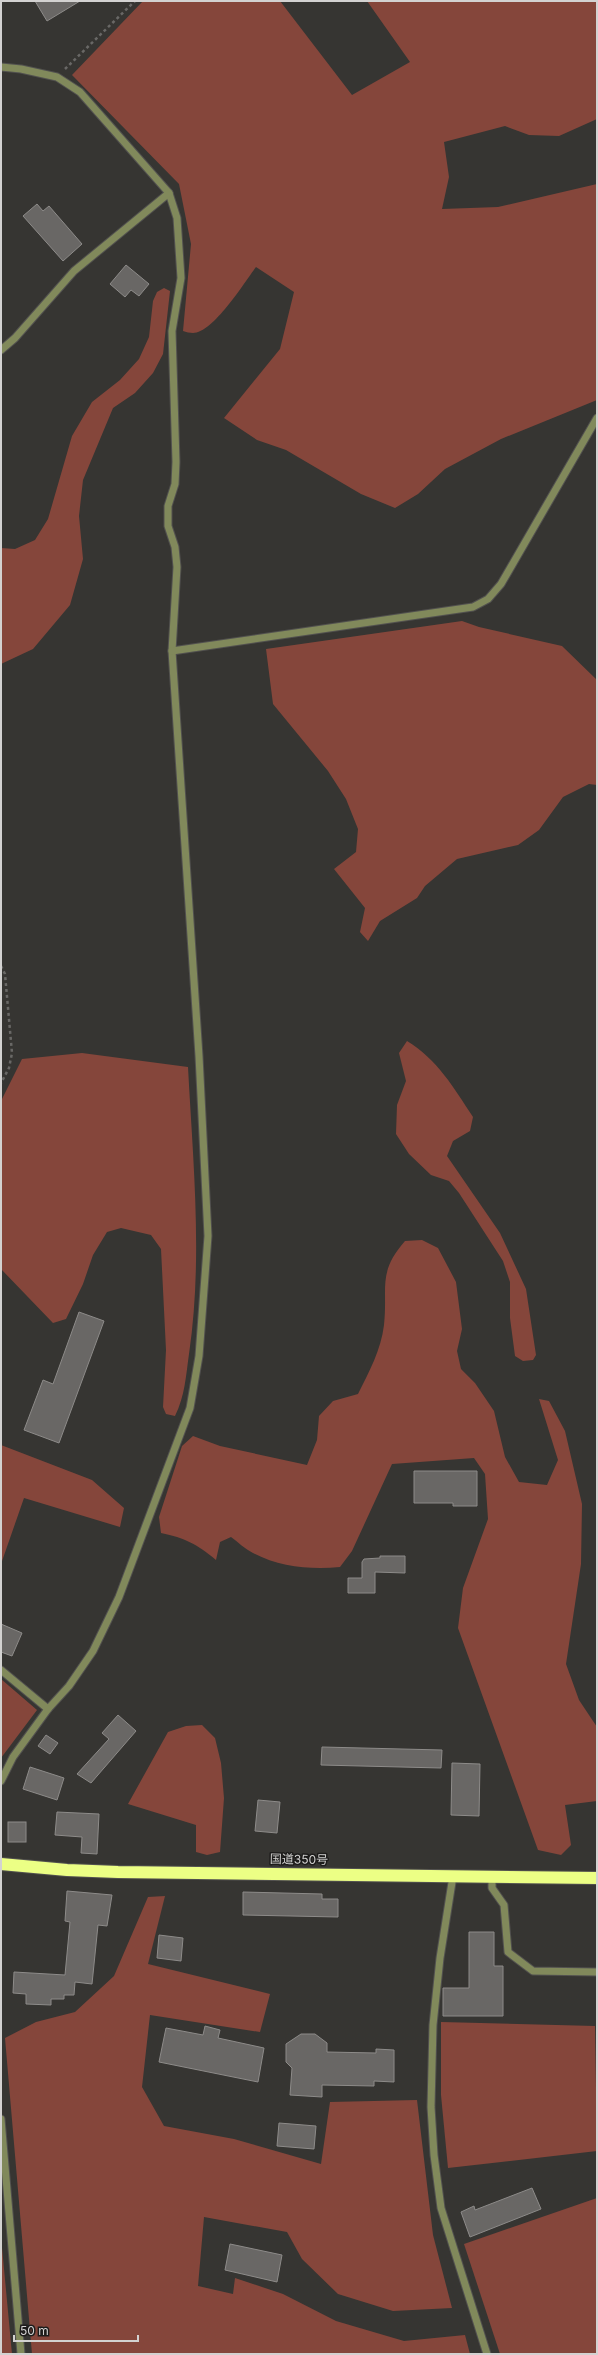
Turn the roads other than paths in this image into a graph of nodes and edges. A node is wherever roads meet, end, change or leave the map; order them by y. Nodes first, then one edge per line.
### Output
1 (1, 67) edge
2 (169, 193) junction
3 (1, 350) edge
4 (597, 418) edge
5 (172, 651) junction
6 (1, 1670) edge
7 (48, 1709) junction
8 (1, 1781) edge
9 (1, 1864) edge
10 (453, 1876) junction
11 (492, 1876) junction
12 (597, 1878) edge
13 (597, 1972) edge
14 (1, 2119) edge
15 (21, 2354) edge
16 (487, 2354) edge

1 - 2 street
2 - 3 street
2 - 5 street
4 - 5 street
5 - 7 street
6 - 7 street
7 - 8 street
9 - 10 highway, 国道350号
10 - 11 highway, 国道350号
10 - 16 street
11 - 12 highway, 国道350号
11 - 13 street
14 - 15 street

